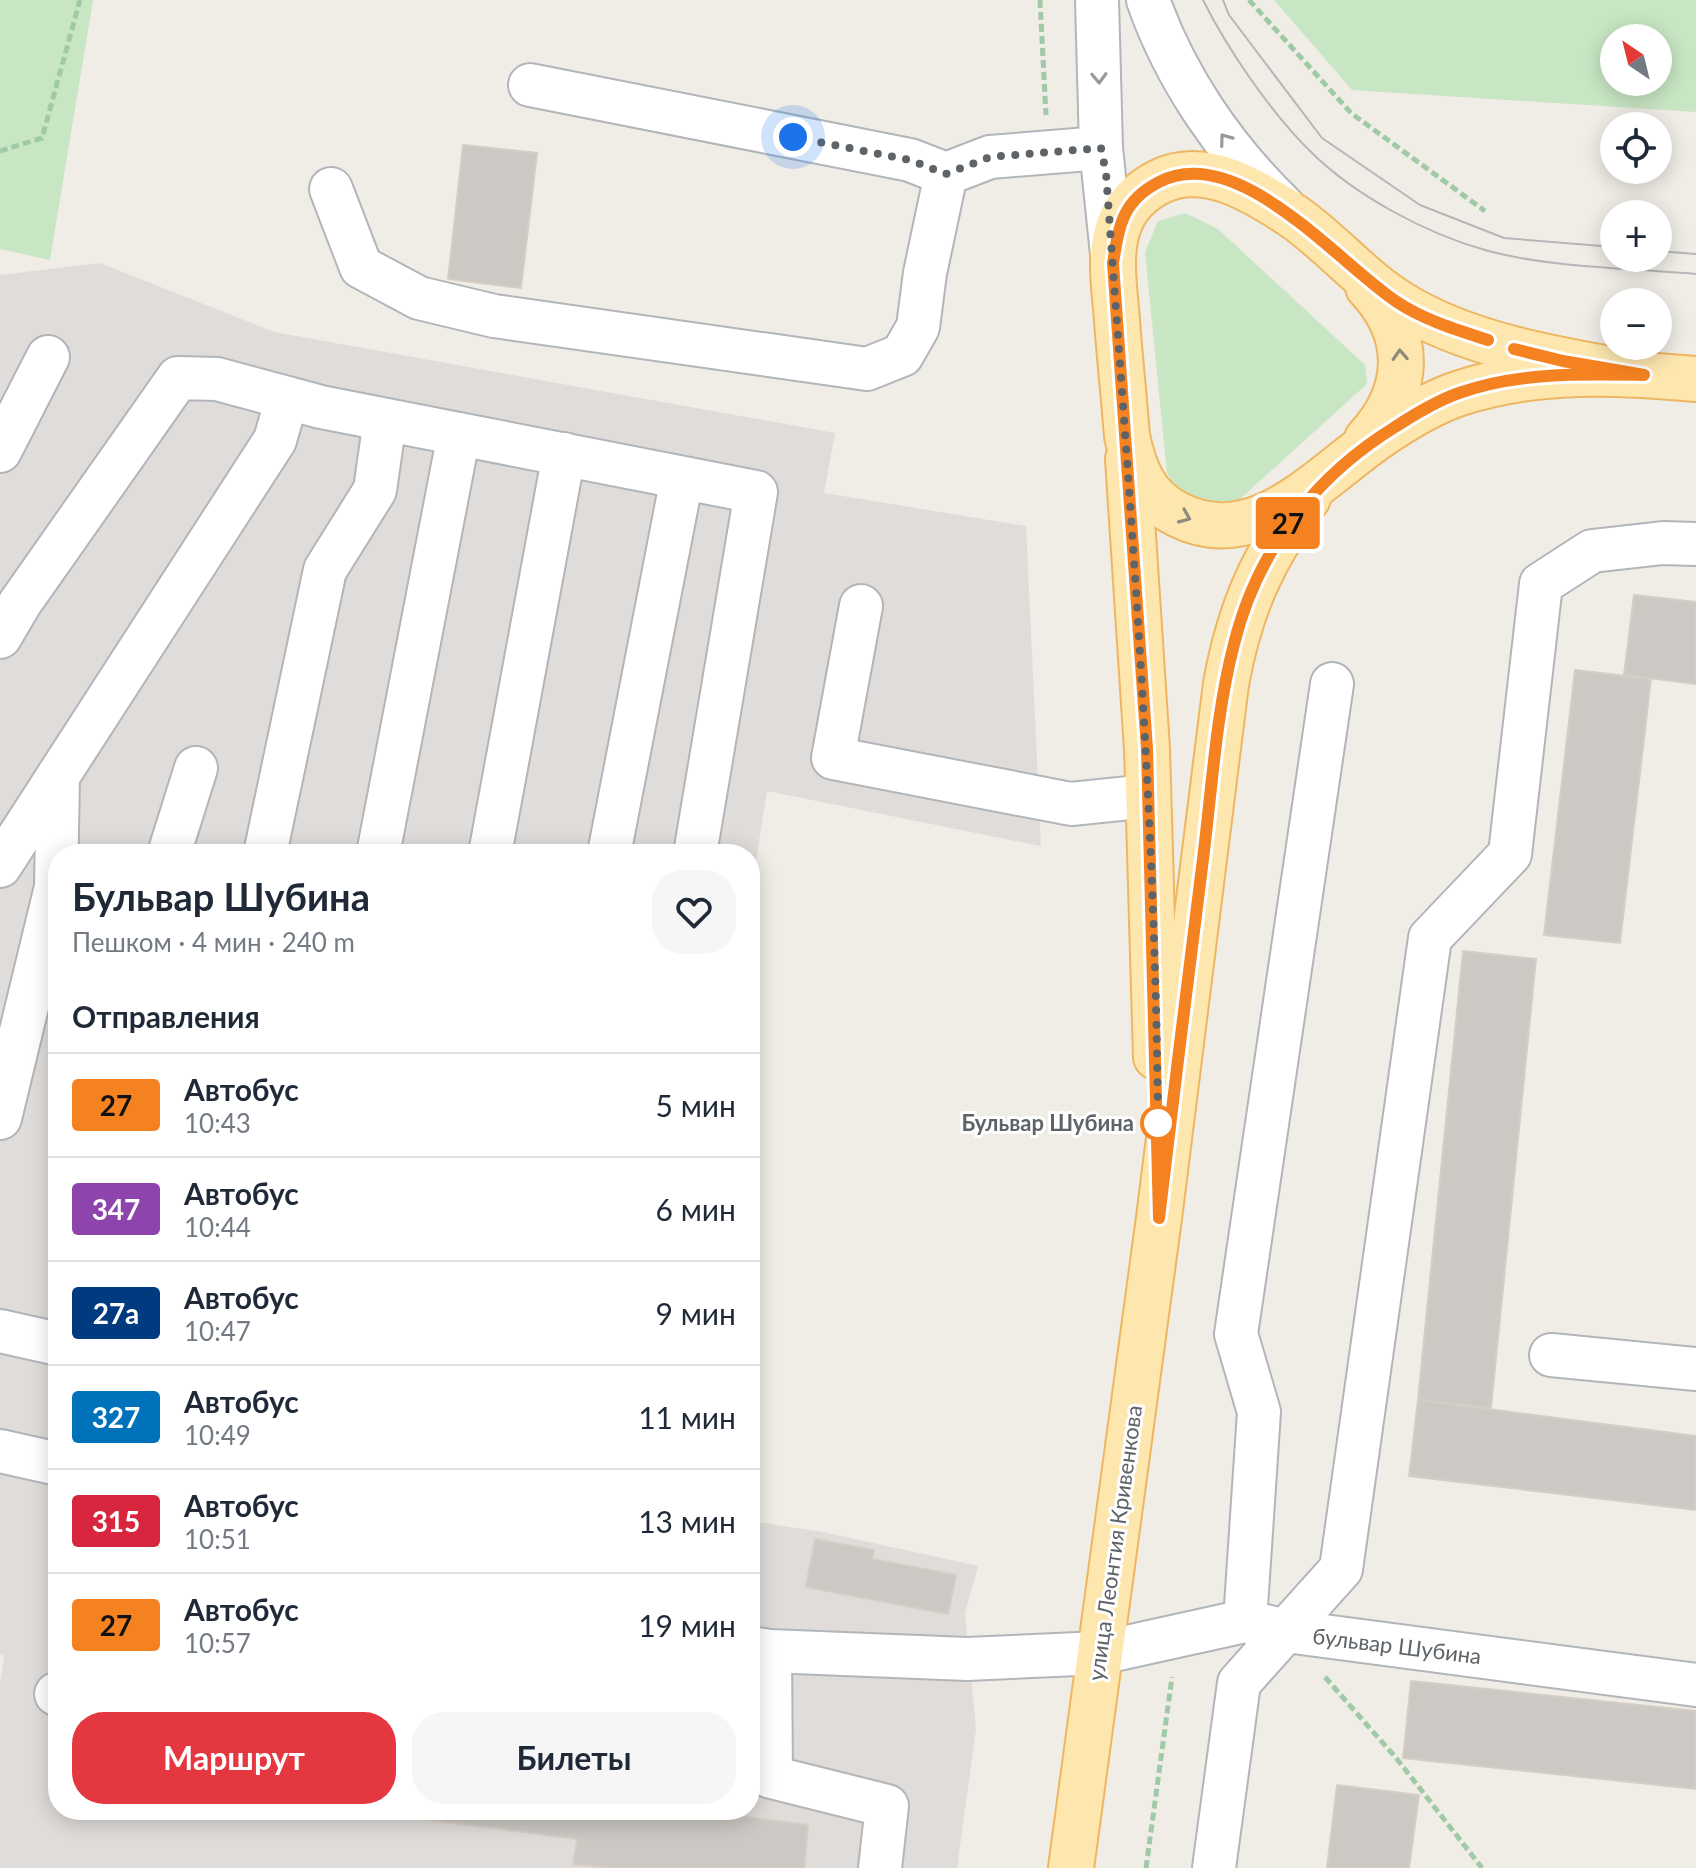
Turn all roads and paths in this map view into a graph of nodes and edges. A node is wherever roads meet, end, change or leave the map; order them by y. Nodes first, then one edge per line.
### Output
1 (80, 0) edge
2 (1040, 0) edge
3 (1097, 0) edge
4 (1148, 0) edge
5 (1249, 0) edge
6 (530, 85) dead end
7 (1101, 148) junction
8 (0, 151) edge
9 (1047, 153) junction
10 (946, 174) junction
11 (331, 189) dead end
12 (1485, 211) dead end
13 (1295, 218) junction
14 (1342, 259) junction
15 (1113, 263) junction
16 (48, 357) dead end
17 (1644, 375) junction
18 (1696, 379) edge
19 (287, 398) junction
20 (385, 420) junction
21 (459, 434) junction
22 (1127, 436) junction
23 (0, 451) edge
24 (564, 454) junction
25 (1334, 472) junction
26 (682, 478) junction
27 (1696, 544) edge
28 (861, 606) dead end
29 (0, 637) edge
30 (1332, 684) dead end
31 (196, 768) dead end
32 (58, 776) junction
33 (1149, 796) junction
34 (57, 844) edge
35 (172, 844) edge
36 (267, 844) edge
37 (380, 844) edge
38 (492, 844) edge
39 (611, 844) edge
40 (697, 844) edge
41 (0, 866) edge
42 (48, 920) edge
43 (0, 1118) edge
44 (1159, 1218) junction
45 (0, 1331) edge
46 (48, 1339) edge
47 (1551, 1355) dead end
48 (1696, 1369) edge
49 (0, 1451) edge
50 (48, 1462) edge
51 (1245, 1621) junction
52 (1286, 1631) junction
53 (1178, 1636) junction
54 (760, 1650) edge
55 (1100, 1653) junction
56 (1696, 1685) edge
57 (760, 1776) edge
58 (880, 1868) edge
59 (1071, 1868) edge
60 (1146, 1868) edge
61 (1214, 1868) edge
62 (1482, 1868) edge

1 - 8 path
2 - 9 path
3 -> 7 street
13 -> 4 street
5 - 12 path
6 - 10 street
7 - 9 street
7 - 15 street
9 - 10 street
10 - 11 street
13 - 14 main road
13 - 15 main road
14 - 17 main road
25 -> 14 main road
15 - 22 main road
16 - 23 street
17 - 18 main road
17 - 25 main road
19 - 20 street
19 - 29 street
19 - 32 street
20 - 21 street
20 - 36 street
21 - 24 street
21 - 37 street
22 -> 25 main road
22 - 33 main road, улица Леонтия Кривенкова
24 - 26 street
24 - 38 street
25 - 44 main road, улица Леонтия Кривенкова
26 - 39 street
26 - 40 street
27 - 52 street
28 - 33 street
30 - 51 street
31 - 35 street
32 - 34 street
32 - 41 street
33 - 44 main road, улица Леонтия Кривенкова
42 - 43 street
44 - 55 main road, улица Леонтия Кривенкова
45 - 46 street
47 - 48 street
49 - 50 street
51 - 52 street, бульвар Шубина
51 - 53 street, бульвар Шубина
52 - 56 street, бульвар Шубина
52 - 61 street
52 - 62 path
53 - 55 street, бульвар Шубина
53 - 60 path
54 - 55 street, бульвар Шубина
54 - 57 street
55 - 59 main road, улица Леонтия Кривенкова
57 - 58 street

